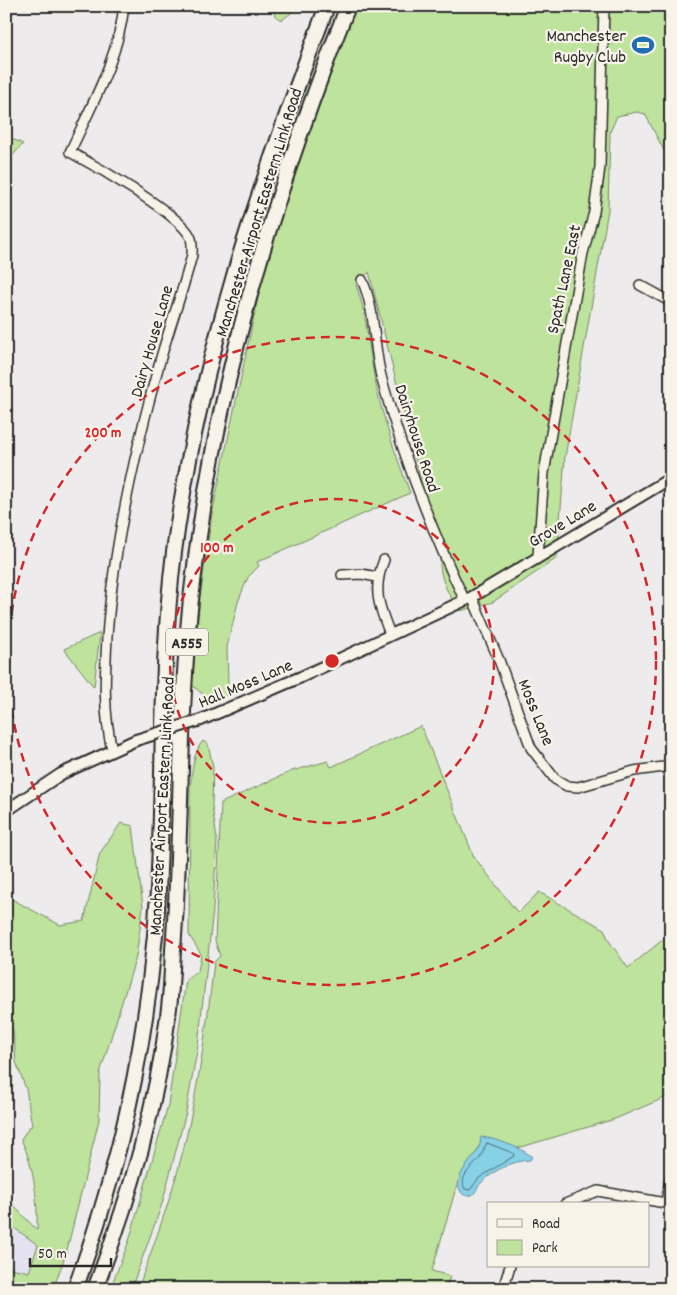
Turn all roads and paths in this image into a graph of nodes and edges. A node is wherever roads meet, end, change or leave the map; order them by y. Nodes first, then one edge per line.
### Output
1 (124, 6) edge
2 (328, 6) edge
3 (348, 6) edge
4 (604, 6) edge
5 (362, 280) dead end
6 (640, 285) dead end
7 (671, 302) edge
8 (671, 478) edge
9 (538, 556) junction
10 (384, 560) dead end
11 (342, 575) dead end
12 (377, 577) junction
13 (468, 599) junction
14 (390, 634) junction
15 (112, 750) junction
16 (671, 766) edge
17 (6, 811) edge
18 (671, 1174) edge
19 (570, 1202) edge
20 (668, 1203) edge
21 (509, 1268) edge
22 (75, 1289) edge
23 (94, 1289) edge
24 (503, 1289) edge

1 - 15 street, Dairy House Lane
2 - 22 highway, Manchester Airport Eastern Link Road / A555
3 - 23 highway, Manchester Airport Eastern Link Road / A555
4 - 9 street, Spath Lane East
5 - 13 street, Dairyhouse Road
6 - 7 street
8 - 9 street, Grove Lane
9 - 13 street, Grove Lane
10 - 12 street
11 - 12 street
12 - 14 street
13 - 14 street, Hall Moss Lane
13 - 16 street, Moss Lane
14 - 15 street, Hall Moss Lane, bridge
15 - 17 street, Hall Moss Lane
18 - 20 street
19 - 20 street
21 - 24 street

